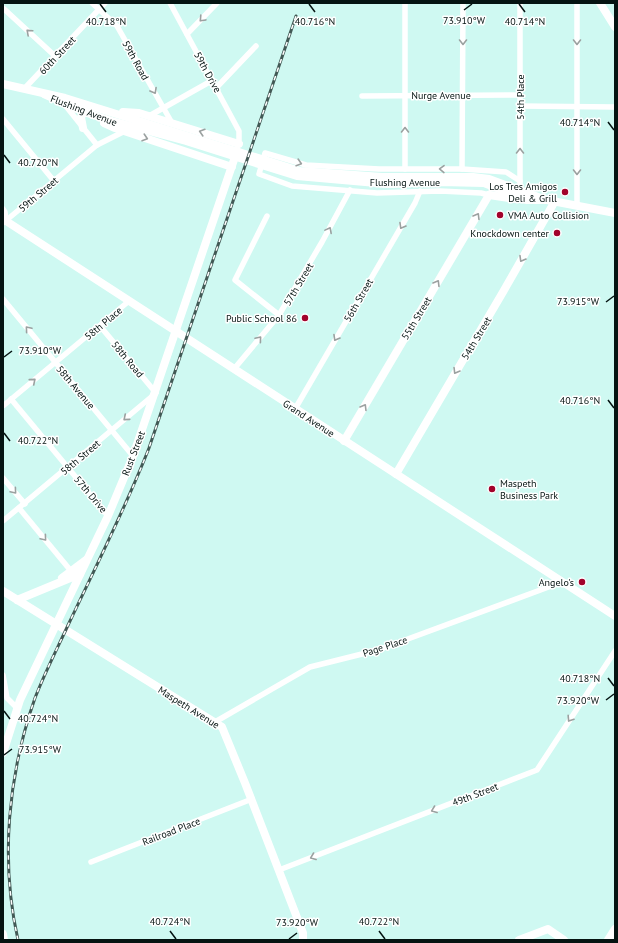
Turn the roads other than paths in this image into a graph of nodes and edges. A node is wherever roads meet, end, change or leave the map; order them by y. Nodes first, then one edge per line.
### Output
1 (92, 3) edge
2 (105, 3) edge
3 (170, 3) edge
4 (217, 3) edge
5 (405, 3) edge
6 (463, 3) edge
7 (520, 3) edge
8 (577, 3) edge
9 (600, 3) edge
10 (3, 8) edge
11 (99, 9) junction
12 (615, 27) edge
13 (187, 34) junction
14 (256, 46) dead end
15 (56, 56) junction
16 (213, 80) junction
17 (3, 84) edge
18 (217, 87) junction
19 (24, 89) junction
20 (44, 94) junction
21 (405, 95) junction
22 (463, 95) junction
23 (520, 95) junction
24 (362, 96) dead end
25 (63, 103) junction
26 (520, 106) junction
27 (578, 107) junction
28 (615, 107) edge
29 (86, 108) junction
30 (163, 108) junction
31 (108, 110) junction
32 (149, 116) junction
33 (98, 117) junction
34 (3, 119) edge
35 (172, 123) junction
36 (132, 127) junction
37 (83, 128) junction
38 (124, 131) junction
39 (97, 145) junction
40 (239, 146) junction
41 (233, 165) junction
42 (405, 169) junction
43 (462, 169) junction
44 (379, 171) junction
45 (54, 181) junction
46 (520, 181) junction
47 (350, 190) junction
48 (520, 190) junction
49 (377, 191) junction
50 (420, 191) junction
51 (489, 195) junction
52 (527, 200) junction
53 (551, 200) junction
54 (577, 205) junction
55 (3, 209) edge
56 (615, 213) edge
57 (267, 216) dead end
58 (4, 221) edge
59 (3, 299) edge
60 (129, 301) junction
61 (280, 315) junction
62 (100, 326) junction
63 (177, 332) junction
64 (56, 362) junction
65 (234, 369) junction
66 (156, 393) junction
67 (12, 399) junction
68 (3, 406) edge
69 (295, 409) junction
70 (112, 430) junction
71 (344, 441) junction
72 (133, 456) junction
73 (68, 467) junction
74 (396, 474) junction
75 (3, 478) edge
76 (25, 504) junction
77 (19, 508) junction
78 (108, 516) junction
79 (3, 521) edge
80 (87, 560) junction
81 (71, 571) junction
82 (80, 574) junction
83 (562, 582) junction
84 (53, 584) junction
85 (3, 591) edge
86 (3, 598) edge
87 (17, 600) junction
88 (615, 616) edge
89 (56, 626) junction
90 (615, 651) edge
91 (3, 675) edge
92 (17, 708) junction
93 (215, 722) junction
94 (3, 753) edge
95 (252, 799) junction
96 (91, 862) dead end
97 (279, 870) junction
98 (615, 929) edge
99 (3, 934) edge
100 (4, 940) edge
101 (303, 940) edge
102 (519, 940) edge
103 (564, 940) edge
104 (608, 940) edge

1 - 11 street, 59th Road
2 - 11 street, 60th Street
3 - 13 street, 59th Drive
4 -> 13 street
5 - 21 street
6 -> 22 street
7 - 23 street, 54th Place
8 -> 27 street
9 - 12 main road
15 -> 10 street
11 - 15 street, 60th Street
11 -> 30 street, 59th Road
13 - 16 street, 59th Drive
14 - 18 street
15 - 19 street, 60th Street
16 - 18 street, 59th Drive
16 - 30 street
17 - 19 main road, Flushing Avenue
18 - 40 street, 59th Drive
19 - 20 main road, Flushing Avenue
20 - 25 main road, Flushing Avenue
20 - 29 main road, Flushing Avenue
21 - 22 street, Nurge Avenue
21 - 24 street, Nurge Avenue
42 -> 21 street
22 - 23 street, Nurge Avenue
22 - 43 street
23 - 26 street, 54th Place
25 - 29 main road, Flushing Avenue
25 - 37 street
26 - 27 street
46 -> 26 street, 54th Place
27 - 28 street
27 -> 54 street
29 - 31 main road, Flushing Avenue
29 - 33 main road, Flushing Avenue
29 - 37 main road
30 - 32 street
30 - 35 street, 59th Road
31 - 32 main road
31 - 48 main road, Flushing Avenue
32 - 35 main road
33 - 36 main road, Flushing Avenue
33 - 38 main road
34 - 45 street
40 -> 35 main road
36 - 38 street, 59th Street
36 - 52 main road, Flushing Avenue
37 - 39 street
38 - 39 street, 59th Street
38 -> 41 main road
39 - 45 street, 59th Street
40 - 41 main road, Rust Street
41 - 63 main road, Rust Street
43 -> 42 street, Flushing Avenue
42 - 44 street, Flushing Avenue
43 - 46 street, Flushing Avenue
47 -> 44 street, Flushing Avenue
44 - 49 street
45 - 58 street, 59th Street
46 - 48 street, 54th Place
47 - 49 street, Flushing Avenue
61 -> 47 street, 57th Street
48 - 53 main road, Flushing Avenue
49 - 50 street, Flushing Avenue
50 - 51 street, Flushing Avenue
50 -> 69 street, 56th Street
51 - 52 main road
71 -> 51 main road, 55th Street
52 - 53 main road, Flushing Avenue
53 - 54 main road, Flushing Avenue
53 -> 74 main road, 54th Street
54 - 56 main road, Flushing Avenue
55 - 58 street
57 - 61 street
58 - 60 main road, Grand Avenue
64 -> 59 street, 58th Avenue
60 - 62 street, 58th Place
60 - 63 main road, Grand Avenue
65 -> 61 street, 57th Street
62 - 64 street, 58th Place
62 - 66 street, 58th Road
63 - 65 main road, Grand Avenue
63 - 66 main road, Rust Street
67 -> 64 street, 58th Place
64 - 70 street, 58th Avenue
65 - 69 main road, Grand Avenue
66 -> 70 street, 58th Street
66 - 72 main road, Rust Street
67 - 68 street, 58th Place
67 - 73 street, 57th Drive
69 - 71 main road, Grand Avenue
70 - 72 street, 58th Avenue
70 - 73 street, 58th Street
71 - 74 main road, Grand Avenue
72 - 78 main road, Rust Street
73 - 76 street, 58th Street
73 - 78 street, 57th Drive
74 - 83 main road, Grand Avenue
75 -> 76 street
76 - 77 street, 58th Street
77 - 79 street, 58th Street
77 -> 81 street
78 - 80 main road, Rust Street
80 - 81 main road
80 - 82 main road, Rust Street
81 - 84 main road
82 - 84 main road
82 - 89 main road, Rust Street
83 - 88 main road, Grand Avenue
83 - 93 street, Page Place
84 - 87 main road
85 - 87 main road, Maspeth Avenue
86 - 87 main road
87 - 89 main road, Maspeth Avenue
89 - 92 main road, Rust Street
89 - 93 main road, Maspeth Avenue
90 -> 97 street, 49th Street
91 - 92 street
92 - 94 main road, Rust Street
93 - 95 main road, Maspeth Avenue
95 - 96 street, Railroad Place
95 - 97 main road, Maspeth Avenue
97 - 101 main road, Maspeth Avenue
98 - 104 main road
99 - 100 main road
102 - 103 main road

